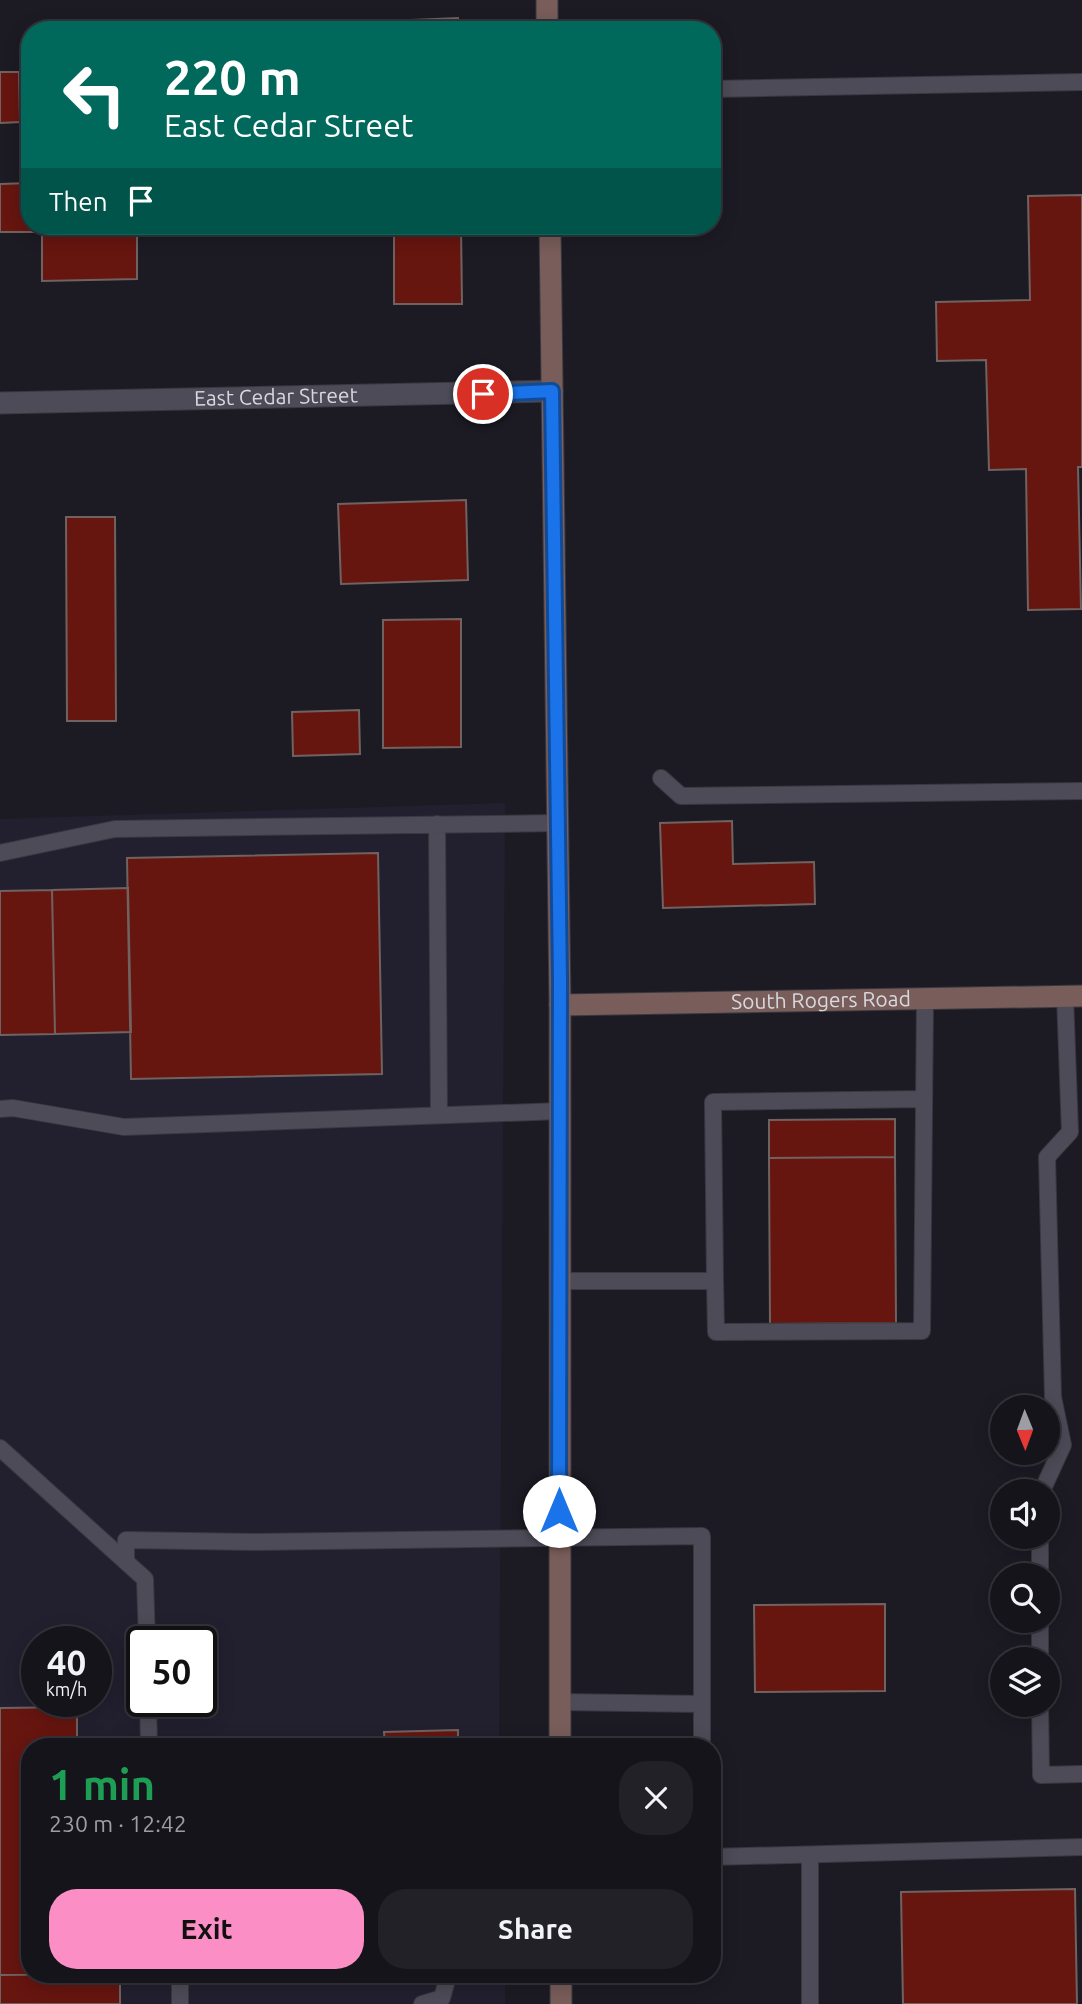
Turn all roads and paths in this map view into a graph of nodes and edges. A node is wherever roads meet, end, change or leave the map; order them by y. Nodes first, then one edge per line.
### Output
1 (547, 0) edge
2 (547, 21) edge
3 (1082, 82) edge
4 (721, 89) edge
5 (550, 235) edge
6 (552, 391) junction
7 (0, 404) edge
8 (661, 778) dead end
9 (1082, 792) edge
10 (558, 823) junction
11 (437, 824) junction
12 (0, 853) edge
13 (1074, 996) edge
14 (925, 999) junction
15 (560, 1005) junction
16 (924, 1099) junction
17 (0, 1109) edge
18 (560, 1111) junction
19 (439, 1115) junction
20 (1076, 1132) edge
21 (715, 1281) junction
22 (559, 1282) junction
23 (0, 1448) edge
24 (1048, 1479) edge
25 (559, 1537) junction
26 (126, 1562) junction
27 (146, 1626) edge
28 (560, 1702) junction
29 (702, 1704) junction
30 (148, 1717) edge
31 (1040, 1717) edge
32 (149, 1738) edge
33 (560, 1738) edge
34 (702, 1738) edge
35 (1082, 1774) edge
36 (1082, 1847) edge
37 (810, 1855) junction
38 (721, 1857) edge
39 (180, 1983) edge
40 (446, 1983) edge
41 (561, 1983) edge
42 (180, 2004) edge
43 (422, 2004) edge
44 (561, 2004) edge
45 (810, 2004) edge

1 - 2 main road
3 - 4 lane
5 - 6 main road
6 - 7 street, East Cedar Street
6 - 10 main road
8 - 9 lane
10 - 11 lane
10 - 15 main road
11 - 12 lane
11 - 19 lane
13 - 14 main road, South Rogers Road
13 - 20 lane
14 - 15 main road, South Rogers Road
14 - 16 lane
15 - 18 main road
16 - 21 lane
16 - 21 lane
17 - 19 lane
18 - 19 lane
18 - 22 main road
20 - 24 lane
21 - 22 lane
22 - 25 main road
23 - 26 lane
25 - 26 lane
25 - 28 main road
25 - 29 lane
26 - 27 lane
28 - 29 lane
28 - 33 main road
29 - 34 lane
30 - 32 lane
31 - 35 lane
36 - 37 lane
37 - 38 lane
37 - 45 lane
39 - 42 lane
40 - 43 lane
41 - 44 main road

